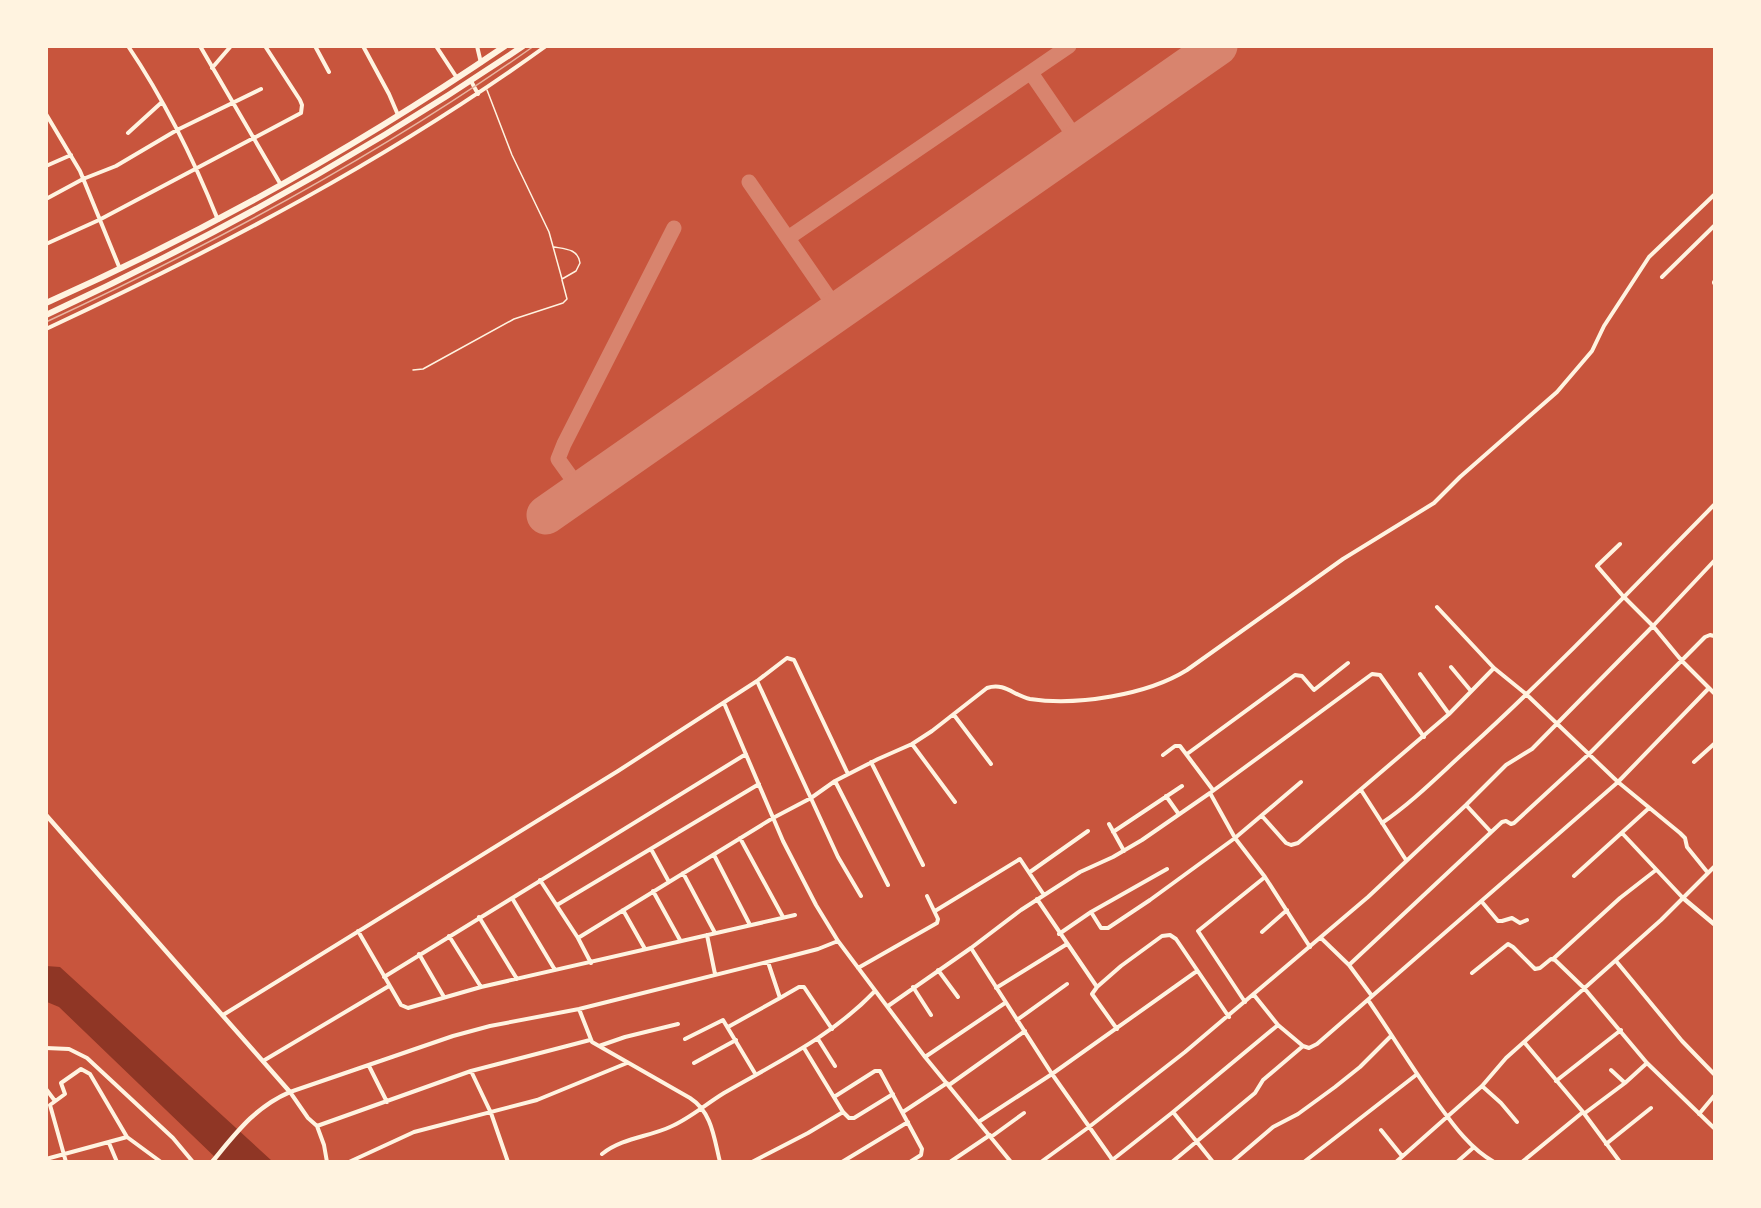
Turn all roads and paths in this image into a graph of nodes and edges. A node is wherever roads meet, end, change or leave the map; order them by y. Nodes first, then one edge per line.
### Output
1 (128, 46) edge
2 (200, 46) edge
3 (231, 46) edge
4 (265, 46) edge
5 (315, 46) edge
6 (363, 46) edge
7 (436, 46) edge
8 (477, 46) edge
9 (505, 46) edge
10 (523, 46) edge
11 (546, 46) edge
12 (481, 63) junction
13 (212, 68) junction
14 (329, 72) dead end
15 (458, 79) junction
16 (471, 81) junction
17 (486, 88) junction
18 (261, 89) dead end
19 (478, 94) junction
20 (162, 102) junction
21 (233, 102) junction
22 (46, 114) edge
23 (399, 116) junction
24 (177, 130) junction
25 (128, 134) dead end
26 (254, 137) junction
27 (71, 155) junction
28 (46, 166) edge
29 (197, 167) junction
30 (314, 167) junction
31 (318, 175) junction
32 (83, 179) junction
33 (281, 185) junction
34 (1714, 195) edge
35 (46, 199) edge
36 (99, 220) junction
37 (218, 220) junction
38 (1714, 226) edge
39 (46, 244) edge
40 (554, 246) junction
41 (120, 269) junction
42 (1662, 277) dead end
43 (562, 279) junction
44 (96, 281) junction
45 (100, 290) junction
46 (46, 303) edge
47 (46, 315) edge
48 (46, 329) edge
49 (413, 370) dead end
50 (1714, 504) edge
51 (1620, 544) dead end
52 (1714, 561) edge
53 (1623, 596) junction
54 (1437, 607) dead end
55 (1653, 626) junction
56 (1714, 636) edge
57 (1682, 661) junction
58 (1348, 663) dead end
59 (1451, 667) dead end
60 (1494, 668) junction
61 (1420, 674) dead end
62 (757, 681) junction
63 (1709, 688) junction
64 (1471, 691) junction
65 (1714, 693) edge
66 (1526, 694) junction
67 (724, 703) junction
68 (1449, 714) junction
69 (954, 715) junction
70 (1557, 724) junction
71 (1424, 737) junction
72 (912, 744) junction
73 (1714, 744) edge
74 (746, 754) junction
75 (1187, 754) junction
76 (1589, 754) junction
77 (1163, 755) dead end
78 (871, 762) junction
79 (1694, 762) dead end
80 (991, 764) dead end
81 (848, 774) junction
82 (835, 781) junction
83 (1301, 782) dead end
84 (1618, 783) junction
85 (759, 784) junction
86 (1182, 786) dead end
87 (1361, 790) junction
88 (1212, 792) junction
89 (1166, 796) junction
90 (811, 798) junction
91 (955, 802) dead end
92 (1466, 805) junction
93 (1649, 808) junction
94 (1178, 813) junction
95 (46, 815) edge
96 (1262, 816) junction
97 (773, 818) junction
98 (1382, 823) junction
99 (1109, 824) dead end
100 (1088, 831) dead end
101 (1113, 832) junction
102 (1491, 832) junction
103 (1622, 832) junction
104 (740, 838) junction
105 (1235, 838) junction
106 (651, 849) junction
107 (1124, 851) junction
108 (714, 855) junction
109 (1406, 861) junction
110 (923, 865) dead end
111 (1714, 867) edge
112 (1167, 869) dead end
113 (1656, 870) junction
114 (1030, 872) junction
115 (683, 873) junction
116 (1708, 873) junction
117 (1574, 876) dead end
118 (1265, 877) junction
119 (540, 880) junction
120 (669, 882) junction
121 (888, 885) dead end
122 (653, 891) junction
123 (1044, 895) junction
124 (861, 896) dead end
125 (927, 896) dead end
126 (512, 898) junction
127 (1683, 898) junction
128 (1037, 899) junction
129 (1482, 902) junction
130 (557, 905) junction
131 (622, 910) junction
132 (1287, 910) junction
133 (934, 911) junction
134 (1091, 912) junction
135 (795, 915) dead end
136 (479, 917) junction
137 (783, 917) junction
138 (1527, 920) dead end
139 (1714, 924) edge
140 (750, 925) junction
141 (358, 931) junction
142 (1262, 932) dead end
143 (715, 933) junction
144 (1059, 934) junction
145 (707, 935) junction
146 (449, 936) junction
147 (578, 938) junction
148 (1321, 938) junction
149 (680, 940) junction
150 (838, 941) junction
151 (1067, 944) junction
152 (1310, 947) junction
153 (971, 948) junction
154 (645, 949) junction
155 (419, 954) junction
156 (1553, 959) junction
157 (1616, 961) junction
158 (768, 962) junction
159 (591, 963) junction
160 (1349, 965) junction
161 (858, 968) junction
162 (555, 970) junction
163 (938, 970) junction
164 (1197, 971) junction
165 (1472, 973) dead end
166 (715, 974) junction
167 (384, 977) junction
168 (517, 979) junction
169 (1067, 984) dead end
170 (389, 986) junction
171 (481, 987) junction
172 (913, 987) junction
173 (1097, 987) junction
174 (996, 988) junction
175 (1584, 988) junction
176 (875, 991) junction
177 (1254, 995) junction
178 (958, 996) dead end
179 (444, 997) junction
180 (780, 998) junction
181 (1370, 998) junction
182 (1245, 1002) junction
183 (1005, 1003) junction
184 (888, 1006) junction
185 (579, 1009) junction
186 (224, 1015) junction
187 (931, 1015) dead end
188 (1229, 1017) junction
189 (1017, 1020) junction
190 (678, 1024) dead end
191 (1278, 1025) junction
192 (728, 1027) junction
193 (832, 1029) junction
194 (1117, 1029) junction
195 (1621, 1030) junction
196 (1025, 1031) junction
197 (1391, 1036) junction
198 (685, 1039) dead end
199 (818, 1039) junction
200 (590, 1040) junction
201 (736, 1040) junction
202 (1524, 1042) junction
203 (598, 1046) junction
204 (1303, 1046) junction
205 (46, 1048) edge
206 (804, 1048) junction
207 (925, 1058) junction
208 (263, 1061) junction
209 (627, 1063) junction
210 (694, 1063) dead end
211 (1647, 1063) junction
212 (369, 1066) junction
213 (835, 1066) dead end
214 (1611, 1070) dead end
215 (471, 1071) junction
216 (1052, 1074) junction
217 (1714, 1074) edge
218 (756, 1075) junction
219 (1416, 1075) junction
220 (1556, 1081) junction
221 (1624, 1083) junction
222 (948, 1084) junction
223 (1482, 1086) junction
224 (46, 1089) edge
225 (290, 1092) junction
226 (893, 1094) junction
227 (1714, 1096) edge
228 (834, 1097) junction
229 (55, 1101) junction
230 (387, 1102) junction
231 (702, 1107) junction
232 (1651, 1108) dead end
233 (843, 1112) junction
234 (903, 1112) junction
235 (1173, 1112) junction
236 (491, 1113) junction
237 (1024, 1113) dead end
238 (1584, 1113) junction
239 (1699, 1114) junction
240 (1448, 1117) junction
241 (980, 1121) junction
242 (908, 1122) junction
243 (1517, 1122) dead end
244 (317, 1126) junction
245 (1089, 1127) junction
246 (1714, 1128) edge
247 (1381, 1130) dead end
248 (1420, 1130) dead end
249 (991, 1136) junction
250 (127, 1137) junction
251 (1425, 1137) junction
252 (1197, 1141) junction
253 (109, 1143) junction
254 (1606, 1144) junction
255 (1474, 1147) junction
256 (65, 1154) junction
257 (602, 1154) dead end
258 (1402, 1156) junction
259 (46, 1159) edge
260 (66, 1161) edge
261 (117, 1161) edge
262 (161, 1161) edge
263 (193, 1161) edge
264 (212, 1161) edge
265 (327, 1161) edge
266 (349, 1161) edge
267 (508, 1161) edge
268 (720, 1161) edge
269 (752, 1161) edge
270 (842, 1161) edge
271 (910, 1161) edge
272 (950, 1161) edge
273 (1011, 1161) edge
274 (1041, 1161) edge
275 (1112, 1161) edge
276 (1172, 1161) edge
277 (1213, 1161) edge
278 (1232, 1161) edge
279 (1304, 1161) edge
280 (1396, 1161) edge
281 (1457, 1161) edge
282 (1494, 1161) edge
283 (1522, 1161) edge
284 (1620, 1161) edge

1 - 20 street
2 - 13 street
3 - 13 street
4 - 26 street
5 - 14 street
6 - 23 street
7 - 15 street
8 - 12 street
9 - 12 highway
10 - 16 highway
11 - 17 street
12 - 15 highway
13 - 21 street
15 - 23 highway
16 - 19 street
16 - 31 highway
17 - 19 street
17 - 40 lane
18 - 21 street
19 - 48 street
20 - 24 street
20 - 25 street
21 - 24 street
21 - 26 street
22 - 27 street
23 - 30 highway
24 - 29 street
24 - 32 street
26 - 29 street
26 - 33 street
27 - 28 street
27 - 32 street
29 - 36 street
29 - 37 street
30 - 31 highway
30 - 33 highway
31 - 45 highway
32 - 35 street
32 - 36 street
33 - 37 highway
34 - 69 street
36 - 39 street
36 - 41 street
37 - 41 highway
38 - 42 street
40 - 43 lane
40 - 43 lane
41 - 44 highway
43 - 49 lane
44 - 45 highway
44 - 46 highway
45 - 47 highway
50 - 53 street
51 - 53 street
52 - 55 street
53 - 55 street
53 - 66 street
54 - 60 street
55 - 57 street
55 - 70 street
56 - 57 street
57 - 63 street
57 - 76 street
58 - 75 street
59 - 64 street
60 - 64 street
60 - 66 street
61 - 68 street
62 - 67 street
62 - 81 street
62 - 90 street
63 - 65 street
63 - 84 street
64 - 68 street
66 - 70 street
66 - 98 street
67 - 74 street
67 - 141 street
68 - 71 street
69 - 72 street
69 - 80 street
70 - 76 street
70 - 92 street
71 - 87 street
71 - 88 street
72 - 78 street
72 - 91 street
73 - 79 street
74 - 85 street
74 - 119 street
75 - 77 street
75 - 88 street
76 - 84 street
76 - 102 street
78 - 81 street
78 - 110 street
81 - 82 street
82 - 90 street
82 - 121 street
83 - 96 street
84 - 93 street
84 - 129 street
85 - 97 street
85 - 106 street
86 - 89 street
87 - 96 street
87 - 98 street
88 - 94 street
88 - 105 street
89 - 94 street
89 - 101 street
90 - 97 street
90 - 124 street
92 - 102 street
92 - 109 street
93 - 103 street
93 - 116 street
94 - 107 street
95 - 186 street
96 - 105 street
97 - 104 street
97 - 150 street
98 - 109 street
99 - 101 street
100 - 114 street
101 - 107 street
102 - 160 street
103 - 113 street
103 - 117 street
104 - 108 street
104 - 137 street
105 - 118 street
105 - 134 street
106 - 120 street
106 - 130 street
107 - 123 street
108 - 115 street
108 - 140 street
109 - 148 street
111 - 116 street
112 - 134 street
113 - 127 street
113 - 156 street
114 - 123 street
114 - 133 street
115 - 120 street
115 - 143 street
116 - 127 street
118 - 132 street
118 - 182 street
119 - 126 street
119 - 130 street
120 - 122 street
122 - 131 street
122 - 149 street
123 - 128 street
125 - 133 street
126 - 136 street
126 - 162 street
127 - 139 street
127 - 157 street
128 - 144 street
128 - 153 street
129 - 138 street
129 - 181 street
130 - 147 street
131 - 147 street
131 - 154 street
132 - 142 street
132 - 152 street
133 - 161 street
134 - 144 street
135 - 137 street
136 - 146 street
136 - 168 street
137 - 140 street
140 - 143 street
141 - 167 street
141 - 186 street
143 - 145 street
144 - 151 street
145 - 149 street
145 - 166 street
146 - 155 street
146 - 171 street
147 - 159 street
148 - 152 street
148 - 160 street
149 - 154 street
150 - 158 street
150 - 161 street
151 - 173 street
151 - 174 street
152 - 177 street
153 - 163 street
153 - 174 street
154 - 159 street
155 - 167 street
155 - 179 street
156 - 165 street
156 - 175 street
157 - 175 street
157 - 217 street
158 - 166 street
158 - 180 street
159 - 162 street
160 - 181 street
161 - 176 street
162 - 168 street
163 - 172 street
163 - 178 street
164 - 173 street
164 - 188 street
164 - 194 street
166 - 185 street
167 - 170 street
168 - 171 street
169 - 189 street
170 - 179 street
170 - 208 street
171 - 179 street
172 - 184 street
172 - 187 street
173 - 194 street
174 - 183 street
175 - 195 street
175 - 202 street
176 - 184 street
176 - 193 street
177 - 182 street
177 - 191 street
180 - 192 street
180 - 193 street
181 - 197 street
181 - 204 street
182 - 188 street
183 - 189 street
183 - 207 street
184 - 207 street
185 - 200 street
185 - 212 street
186 - 208 street
188 - 245 street
189 - 196 street
190 - 203 street
191 - 204 street
191 - 235 street
192 - 198 street
192 - 201 street
193 - 199 street
194 - 216 street
195 - 211 street
195 - 220 street
196 - 216 street
196 - 222 street
197 - 219 street
197 - 278 street
199 - 206 street
199 - 213 street
200 - 203 street
200 - 215 street
201 - 210 street
201 - 218 street
202 - 220 street
202 - 223 street
203 - 209 street
204 - 252 street
205 - 263 street
206 - 218 street
206 - 228 street
207 - 222 street
208 - 225 street
209 - 231 street
209 - 236 street
211 - 221 street
211 - 239 street
212 - 225 street
212 - 230 street
214 - 221 street
215 - 230 street
215 - 236 street
216 - 241 street
216 - 245 street
218 - 231 street
219 - 240 street
219 - 279 street
220 - 238 street
221 - 238 street
222 - 234 street
222 - 241 street
223 - 240 street
223 - 243 street
224 - 229 street
225 - 244 street
225 - 264 street
226 - 228 street
226 - 233 street
226 - 234 street
227 - 239 street
228 - 233 street
229 - 250 street
229 - 256 street
230 - 244 street
231 - 257 street
231 - 268 street
232 - 254 street
233 - 269 street
234 - 242 street
235 - 252 street
235 - 275 street
236 - 266 street
236 - 267 street
237 - 249 street
238 - 254 street
238 - 283 street
239 - 246 street
240 - 251 street
240 - 255 street
241 - 249 street
242 - 270 street
242 - 271 street
244 - 265 street
245 - 274 street
245 - 275 street
247 - 258 street
248 - 251 street
249 - 272 street
249 - 273 street
250 - 253 street
250 - 262 street
251 - 258 street
252 - 276 street
252 - 277 street
253 - 256 street
253 - 261 street
254 - 284 street
255 - 281 street
255 - 282 street
256 - 259 street
256 - 260 street
258 - 280 street

